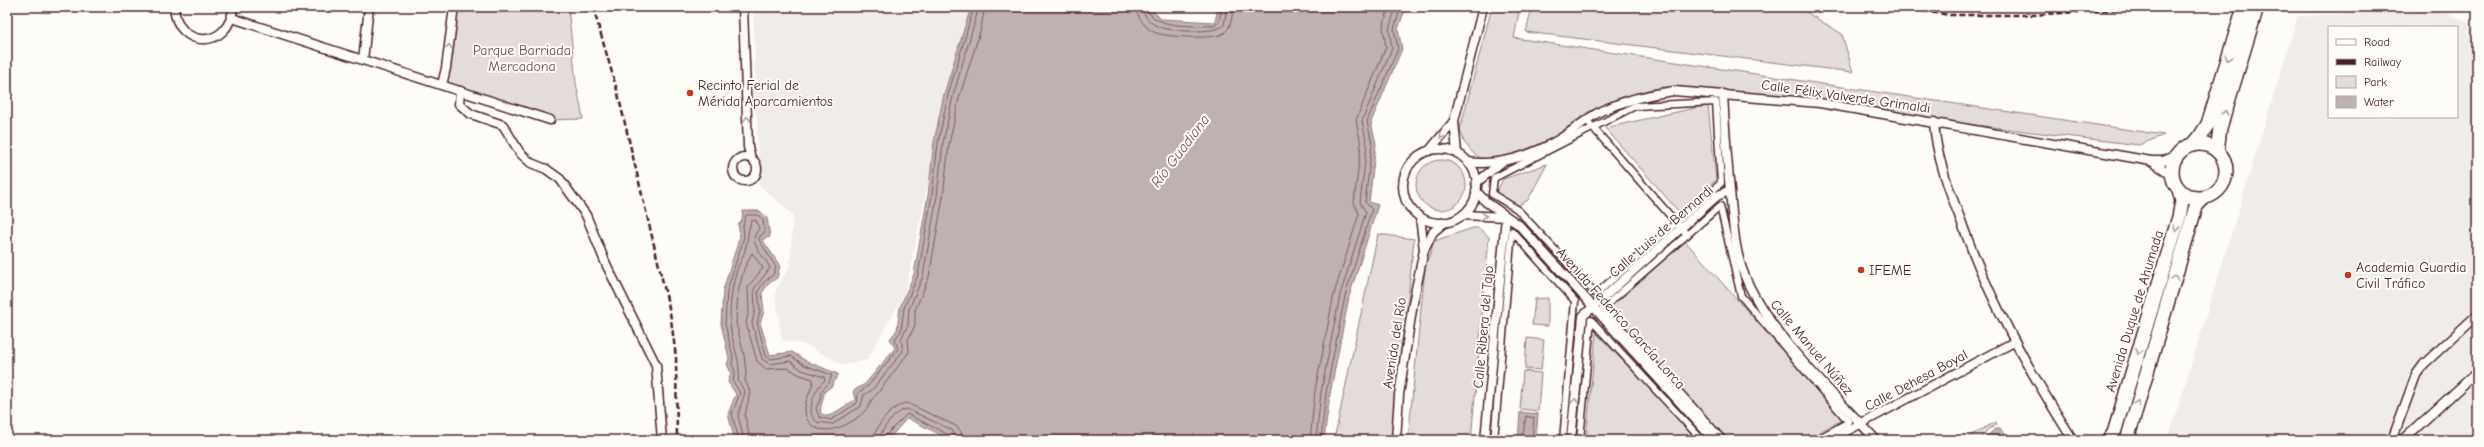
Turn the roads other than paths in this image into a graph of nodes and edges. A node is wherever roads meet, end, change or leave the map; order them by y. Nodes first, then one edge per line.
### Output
1 (174, 7) edge
2 (233, 7) edge
3 (369, 7) edge
4 (454, 7) edge
5 (743, 7) edge
6 (1483, 7) edge
7 (2244, 7) edge
8 (2257, 7) edge
9 (232, 18) junction
10 (2246, 23) junction
11 (363, 60) junction
12 (442, 85) junction
13 (460, 91) junction
14 (1723, 94) junction
15 (550, 120) dead end
16 (1586, 120) junction
17 (1454, 121) junction
18 (1934, 122) junction
19 (1593, 127) junction
20 (2193, 145) junction
21 (1429, 150) junction
22 (2217, 151) junction
23 (1457, 153) junction
24 (2178, 155) junction
25 (751, 158) dead end
26 (2150, 161) junction
27 (1468, 162) junction
28 (1503, 162) junction
29 (1508, 171) junction
30 (2172, 175) junction
31 (1476, 187) junction
32 (2180, 190) junction
33 (1728, 191) junction
34 (2204, 198) junction
35 (1463, 215) junction
36 (1420, 217) junction
37 (1506, 217) junction
38 (1445, 222) junction
39 (1679, 225) junction
40 (1687, 235) junction
41 (1424, 250) junction
42 (1594, 307) junction
43 (2477, 315) edge
44 (2014, 342) junction
45 (2477, 372) edge
46 (1861, 424) junction
47 (662, 440) edge
48 (1396, 440) edge
49 (1485, 440) edge
50 (1494, 440) edge
51 (1563, 440) edge
52 (1571, 440) edge
53 (1580, 440) edge
54 (1702, 440) edge
55 (1714, 440) edge
56 (1723, 440) edge
57 (1816, 440) edge
58 (1830, 440) edge
59 (1876, 440) edge
60 (2073, 440) edge
61 (2109, 440) edge
62 (2127, 440) edge
63 (2392, 440) edge
64 (2403, 440) edge

1 - 9 street
2 - 9 street
3 - 11 street
12 -> 4 street
25 -> 5 street
6 - 17 street
7 - 10 main road
8 - 10 main road
9 - 11 street
10 -> 20 main road
22 -> 10 main road
11 - 12 street
12 - 13 street
13 - 15 street
13 - 47 street
14 - 16 street, Calle Félix Valverde Grimaldi
14 - 18 street, Calle Félix Valverde Grimaldi
14 - 33 street, Calle Manuel Núñez
16 - 19 street
16 - 28 street, Calle Félix Valverde Grimaldi
17 -> 21 street
17 - 23 street
18 - 26 street, Calle Félix Valverde Grimaldi
18 - 44 street
19 - 29 street
19 - 39 street
19 - 39 street
20 - 22 main road
20 - 24 main road
21 - 23 street
21 - 36 street
22 - 34 main road
23 - 27 street
24 - 26 street, Calle Félix Valverde Grimaldi
24 - 30 main road
26 - 30 street, Calle Félix Valverde Grimaldi
27 - 28 street, Calle Félix Valverde Grimaldi
27 - 31 street
28 - 29 street
28 - 31 street, Calle Félix Valverde Grimaldi
29 - 39 street
30 - 32 main road
31 - 35 street
31 - 37 street, Avenida Federico García Lorca
32 - 34 main road
32 -> 61 main road, Avenida Duque de Ahumada
33 - 39 street, Calle Luis de Bernardi
33 - 46 street, Calle Manuel Núñez
62 -> 34 main road, Avenida Duque de Ahumada
35 -> 37 street
35 - 38 street
36 - 38 street
36 - 41 street, Avenida del Río
37 - 42 street, Avenida Federico García Lorca
37 - 49 street, Calle Ribera del Tajo
38 - 41 street, Avenida del Río
39 - 40 street
39 - 42 street, Calle Luis de Bernardi
40 - 56 street
40 - 57 street
41 - 48 street, Avenida del Río
52 -> 42 street, Calle Luis de Bernardi
42 - 55 street, Avenida Federico García Lorca
43 - 63 street
44 - 46 street, Calle Dehesa Boyal
44 - 60 street
45 - 64 street
46 - 58 street, Calle Dehesa Boyal
46 - 59 street, Calle Manuel Núñez
50 - 51 street
53 - 54 street

